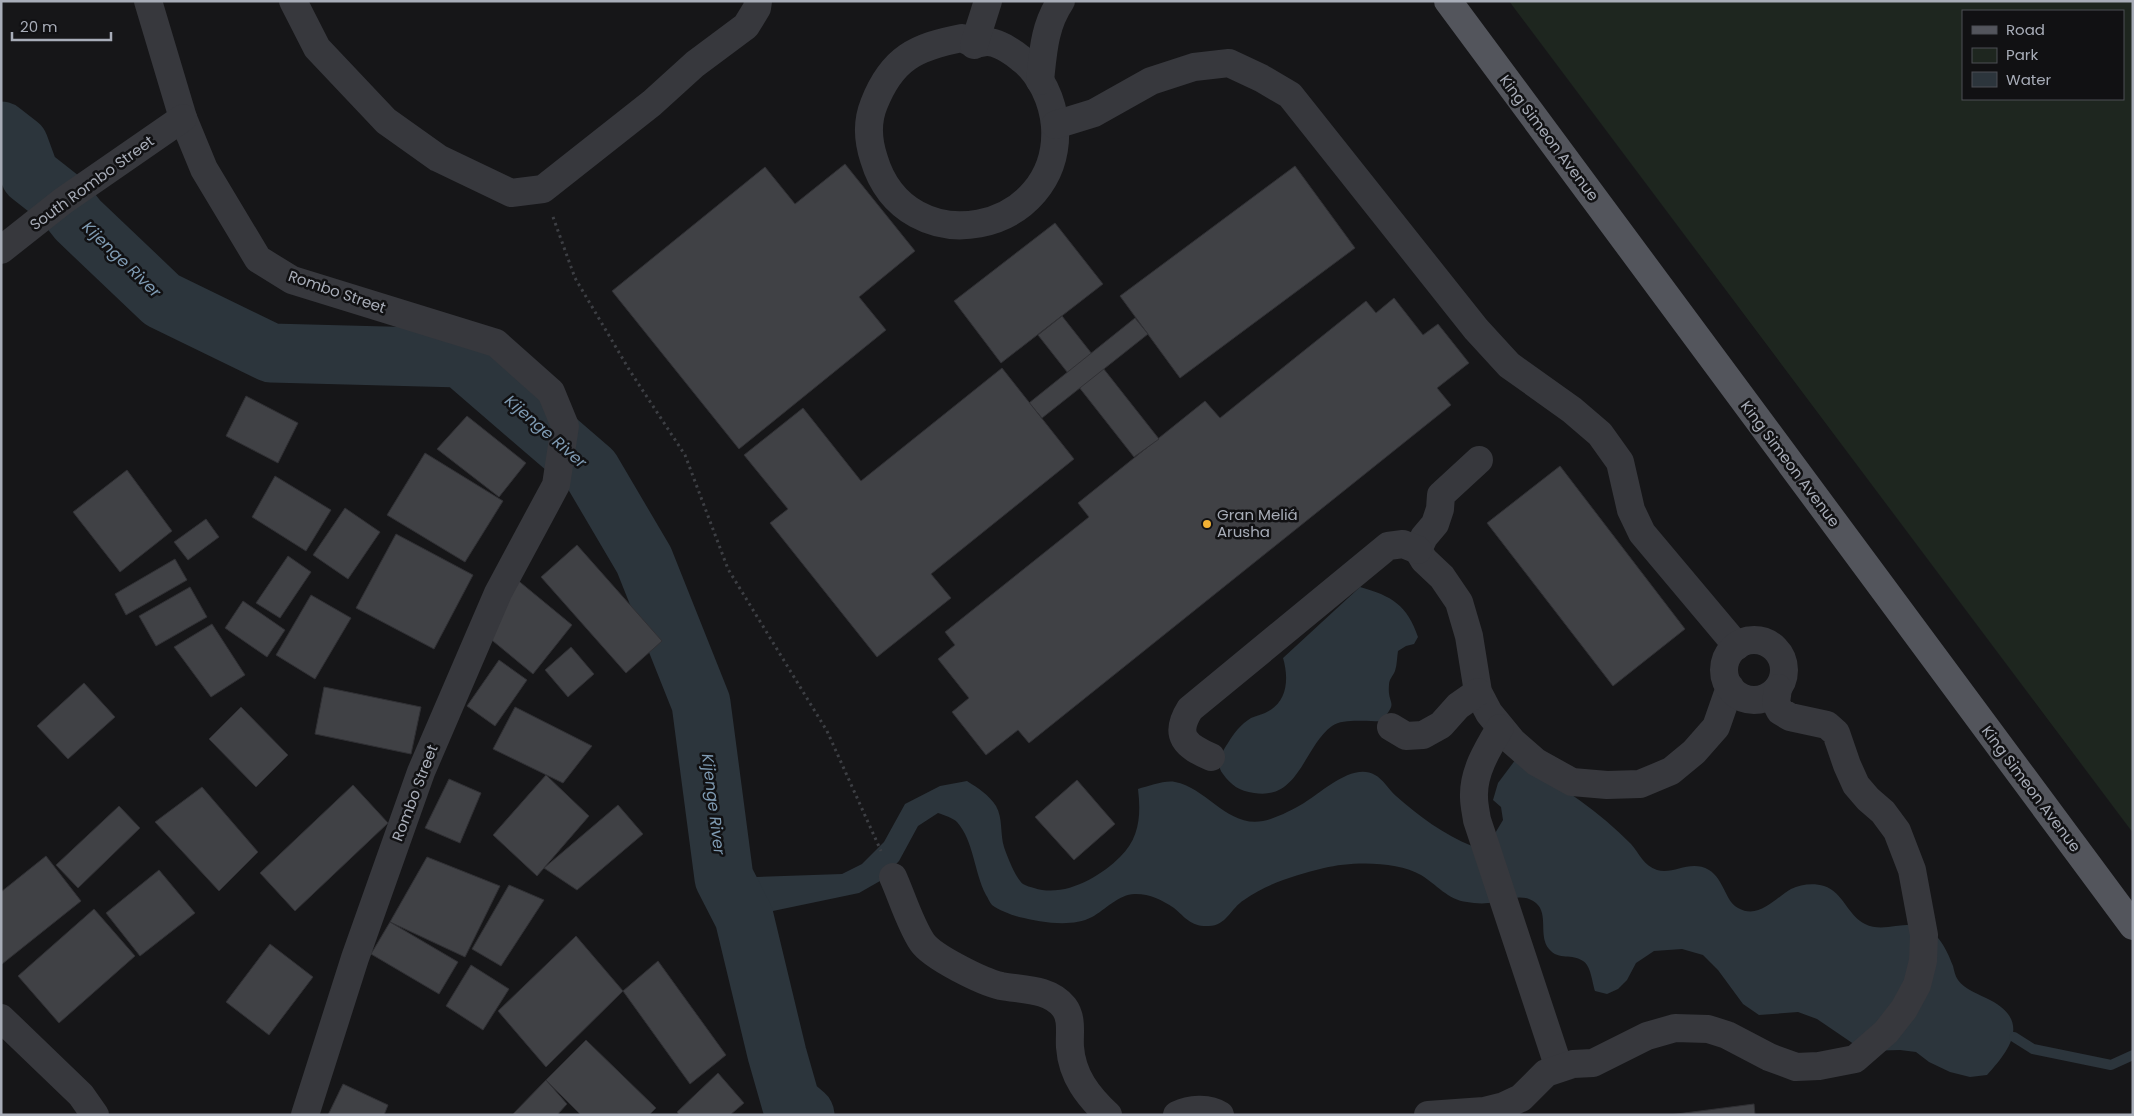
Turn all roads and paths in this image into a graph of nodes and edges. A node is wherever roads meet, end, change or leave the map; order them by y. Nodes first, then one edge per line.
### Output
1 (148, 1) edge
2 (293, 1) edge
3 (758, 1) edge
4 (988, 1) edge
5 (1061, 1) edge
6 (1448, 1) edge
7 (974, 45) junction
8 (1040, 81) junction
9 (183, 118) junction
10 (1055, 125) junction
11 (543, 189) junction
12 (1, 250) edge
13 (1479, 460) dead end
14 (1418, 550) junction
15 (1737, 646) junction
16 (1730, 687) junction
17 (1778, 688) junction
18 (1478, 692) junction
19 (1391, 727) dead end
20 (1500, 728) junction
21 (1211, 757) dead end
22 (878, 844) dead end
23 (893, 876) dead end
24 (2133, 926) edge
25 (1, 1018) edge
26 (1559, 1068) junction
27 (95, 1115) edge
28 (305, 1115) edge
29 (1108, 1115) edge
30 (1177, 1115) edge
31 (1220, 1115) edge
32 (1428, 1115) edge

1 - 9 street, Rombo Street
2 - 11 street
3 - 11 street
4 - 7 street
5 - 8 street
6 - 24 main road, King Simeon Avenue
7 - 8 street
7 - 10 street
8 - 10 street
9 - 12 street, South Rombo Street
9 - 28 street, Rombo Street
10 - 15 street
11 - 22 path
13 - 14 street
14 - 18 street
14 - 21 street
15 - 16 street
15 - 17 street
16 - 17 street
16 - 20 street
17 - 26 street
18 - 19 street
18 - 20 street
20 - 26 street
23 - 29 street
25 - 27 street
26 - 32 street
30 - 31 street

